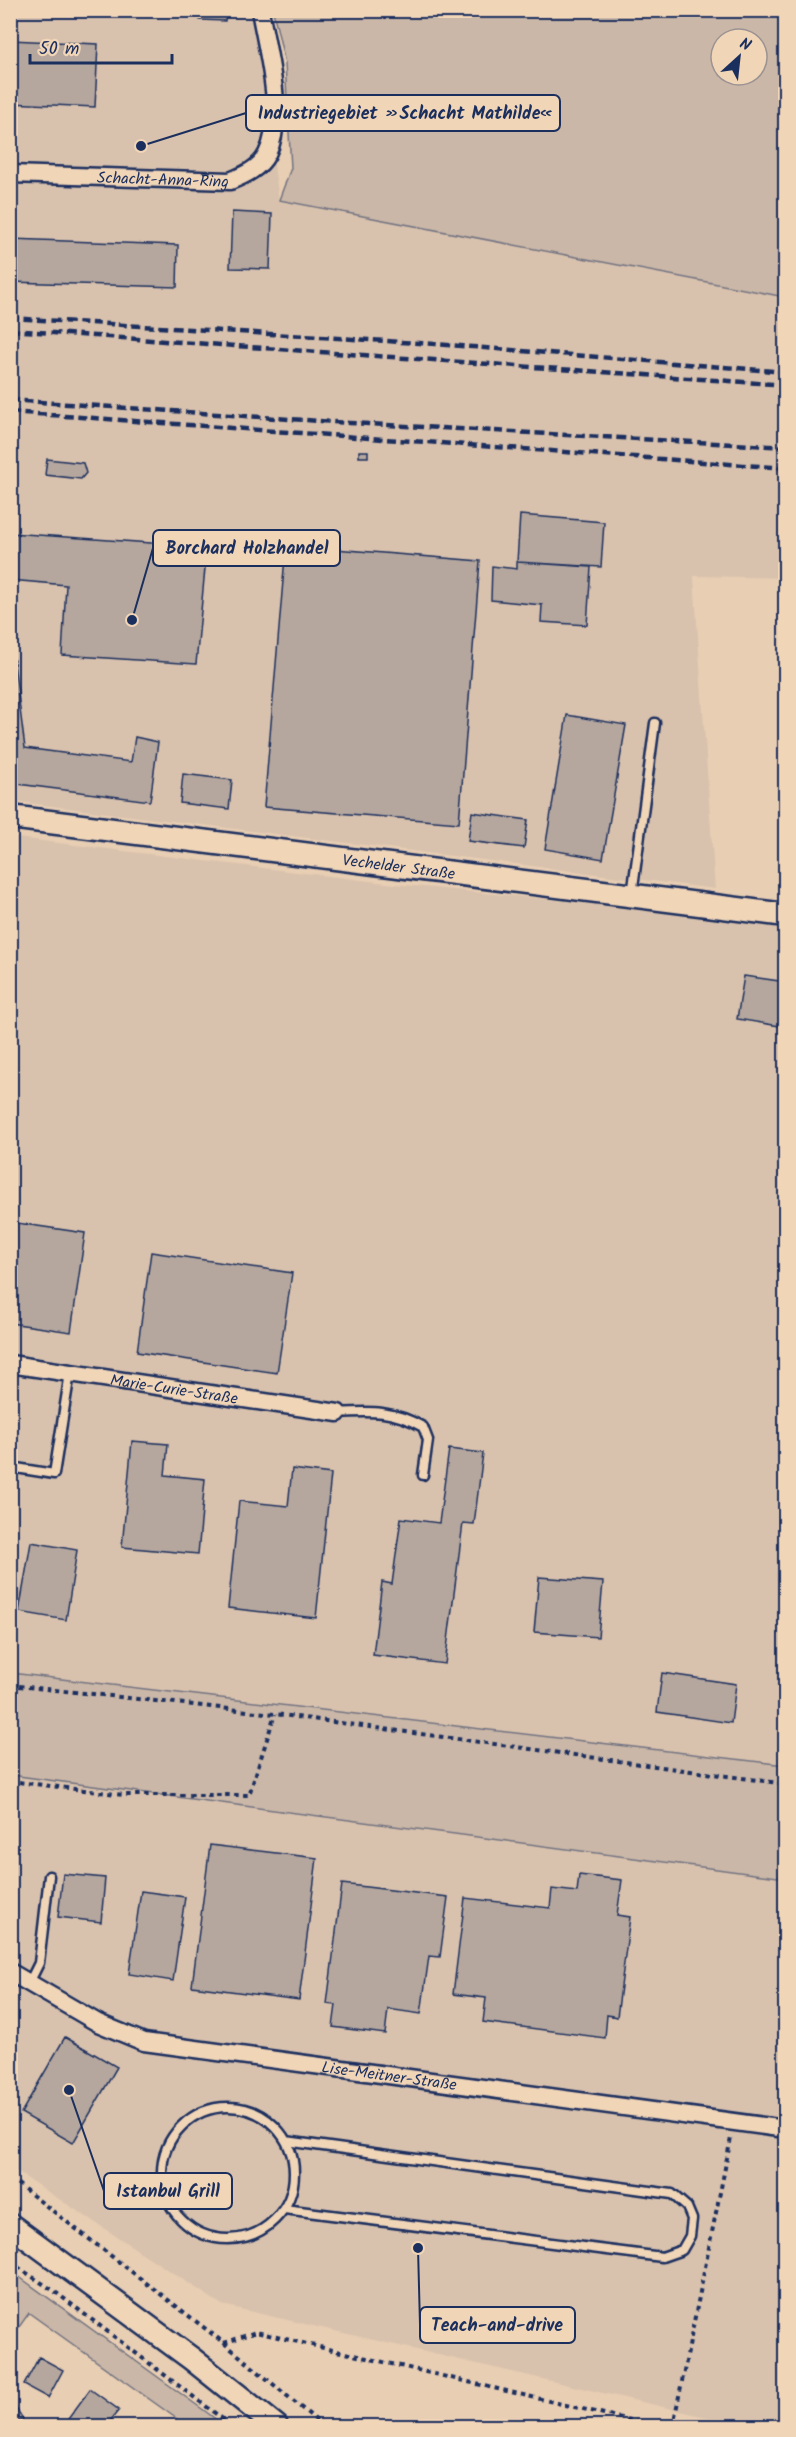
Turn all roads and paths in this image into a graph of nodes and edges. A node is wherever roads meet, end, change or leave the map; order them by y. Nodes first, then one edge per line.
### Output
1 (260, 10) edge
2 (10, 174) edge
3 (655, 723) dead end
4 (10, 817) edge
5 (632, 896) junction
6 (786, 915) edge
7 (10, 1364) edge
8 (70, 1373) junction
9 (338, 1413) joint
10 (10, 1467) edge
11 (423, 1475) dead end
12 (10, 1685) edge
13 (275, 1714) junction
14 (10, 1781) edge
15 (786, 1784) edge
16 (49, 1876) dead end
17 (10, 1972) edge
18 (29, 1983) junction
19 (735, 2123) junction
20 (786, 2129) edge
21 (286, 2141) junction
22 (10, 2178) edge
23 (284, 2209) junction
24 (10, 2225) edge
25 (10, 2262) edge
26 (224, 2343) junction
27 (232, 2427) edge
28 (276, 2427) edge
29 (323, 2427) edge
30 (655, 2427) edge
31 (673, 2427) edge

1 - 2 street, Schacht-Anna-Ring
3 - 5 lane
4 - 5 main road, Vechelder Straße
5 - 6 main road, Vechelder Straße
7 - 8 street, Marie-Curie-Straße
8 - 9 street, Marie-Curie-Straße
8 - 10 lane
9 - 11 lane
12 - 13 path
13 - 14 path
13 - 15 path
16 - 18 lane
17 - 18 street, Lise-Meitner-Straße
18 - 19 street, Lise-Meitner-Straße
19 - 20 street, Lise-Meitner-Straße
19 - 31 path
21 - 23 lane
21 - 23 lane
21 - 23 lane
22 - 26 path
24 - 28 main road
25 - 27 path
26 - 29 path
26 - 30 path

